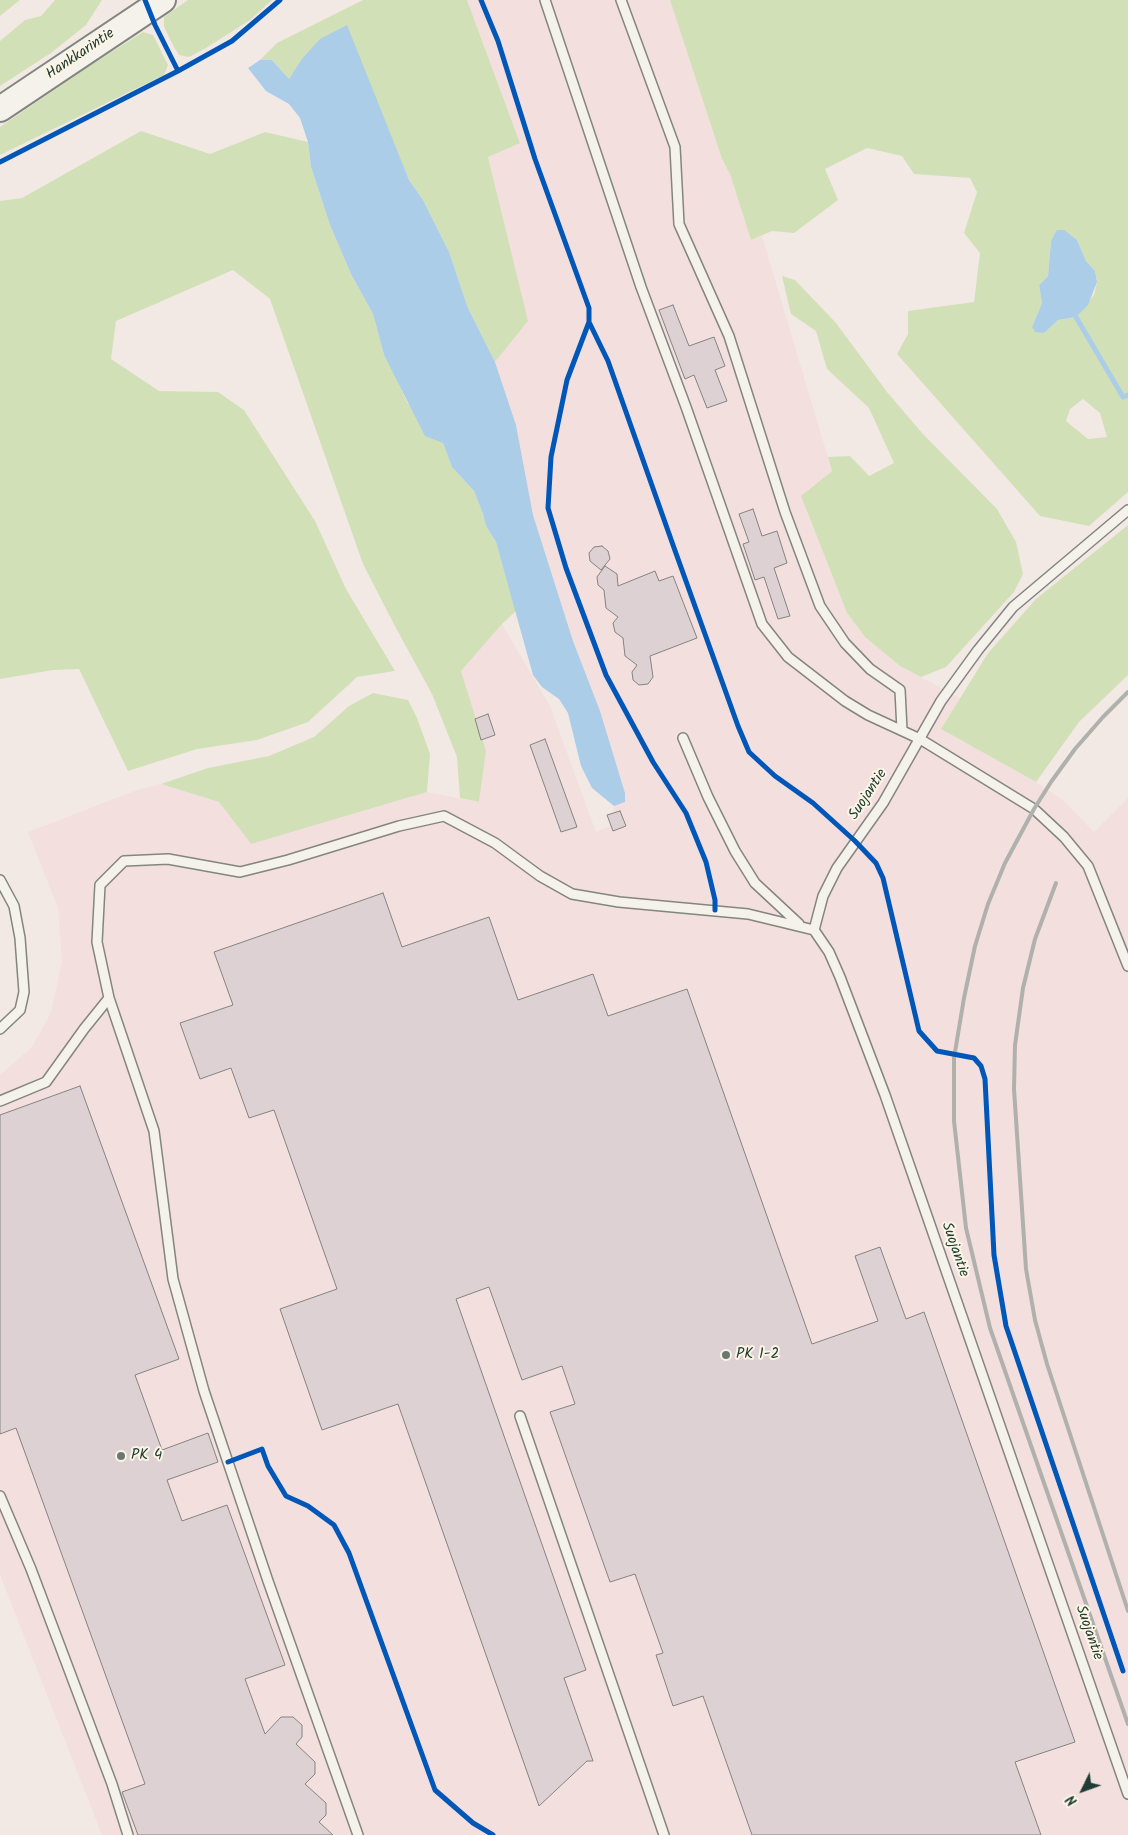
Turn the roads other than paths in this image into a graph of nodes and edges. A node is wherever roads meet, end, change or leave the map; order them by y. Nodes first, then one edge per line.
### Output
1 (163, 0) edge
2 (544, 0) edge
3 (621, 0) edge
4 (0, 109) edge
5 (1128, 510) edge
6 (902, 730) junction
7 (683, 738) dead end
8 (920, 738) junction
9 (0, 880) edge
10 (803, 927) junction
11 (814, 930) junction
12 (1128, 966) edge
13 (109, 998) junction
14 (0, 1029) edge
15 (0, 1101) edge
16 (520, 1416) dead end
17 (0, 1496) edge
18 (1128, 1794) edge
19 (128, 1835) edge
20 (358, 1835) edge
21 (664, 1835) edge

1 - 4 main road, Hankkarintie
2 - 6 lane
3 - 6 lane
5 - 8 lane, Suojantie
6 - 8 lane
7 - 10 lane
8 - 11 lane, Suojantie
8 - 12 lane
9 - 14 lane
10 - 11 lane
10 - 13 lane
11 - 18 lane, Suojantie
13 - 15 lane
13 - 20 lane
16 - 21 lane
17 - 19 lane

